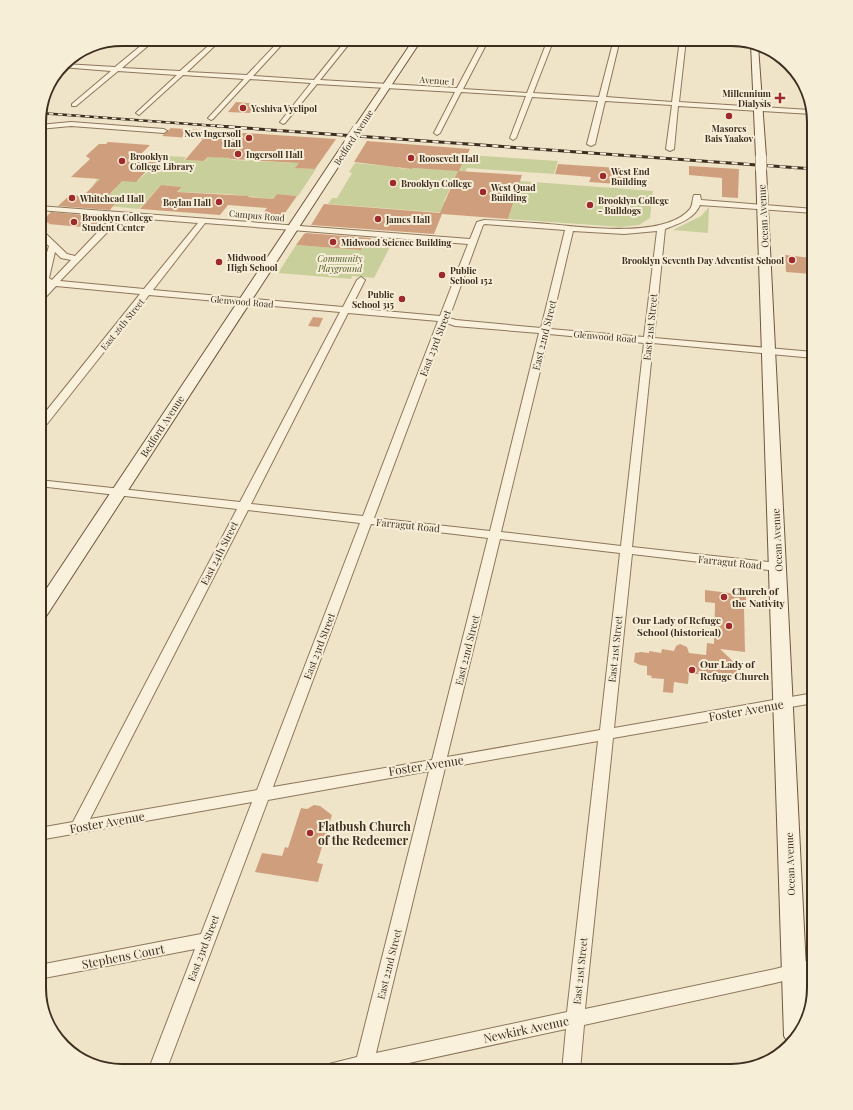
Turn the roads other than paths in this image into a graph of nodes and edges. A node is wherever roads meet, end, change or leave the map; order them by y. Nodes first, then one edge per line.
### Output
1 (145, 46) edge
2 (211, 46) edge
3 (277, 46) edge
4 (344, 46) edge
5 (413, 46) edge
6 (482, 46) edge
7 (548, 46) edge
8 (615, 46) edge
9 (682, 46) edge
10 (754, 50) edge
11 (70, 66) edge
12 (117, 69) junction
13 (182, 73) junction
14 (248, 77) junction
15 (316, 81) junction
16 (387, 86) junction
17 (459, 90) junction
18 (530, 95) junction
19 (602, 99) junction
20 (675, 104) junction
21 (74, 105) dead end
22 (758, 109) junction
23 (806, 112) edge
24 (140, 113) dead end
25 (211, 118) dead end
26 (283, 122) dead end
27 (46, 126) edge
28 (164, 131) dead end
29 (437, 133) dead end
30 (513, 138) dead end
31 (591, 144) dead end
32 (670, 149) dead end
33 (763, 207) junction
34 (46, 209) edge
35 (807, 210) edge
36 (120, 214) junction
37 (204, 220) junction
38 (661, 227) junction
39 (570, 228) junction
40 (289, 234) junction
41 (46, 239) edge
42 (473, 242) junction
43 (53, 246) junction
44 (78, 259) junction
45 (46, 272) edge
46 (46, 280) edge
47 (361, 280) dead end
48 (46, 283) edge
49 (53, 284) junction
50 (46, 292) edge
51 (147, 292) junction
52 (245, 301) junction
53 (345, 310) junction
54 (444, 319) junction
55 (546, 328) junction
56 (649, 337) junction
57 (770, 348) junction
58 (807, 348) edge
59 (807, 354) edge
60 (46, 418) edge
61 (46, 484) edge
62 (119, 492) junction
63 (244, 506) junction
64 (367, 520) junction
65 (494, 535) junction
66 (626, 550) junction
67 (778, 567) junction
68 (46, 603) edge
69 (807, 699) edge
70 (783, 703) junction
71 (606, 734) junction
72 (439, 763) junction
73 (263, 794) junction
74 (78, 827) junction
75 (46, 833) edge
76 (206, 940) junction
77 (804, 969) edge
78 (46, 971) edge
79 (576, 1018) junction
80 (798, 1023) edge
81 (160, 1064) edge
82 (365, 1064) edge
83 (377, 1064) edge
84 (572, 1064) edge

1 - 12 street
2 - 13 street
3 - 14 street
4 - 15 street
5 - 16 main road, Bedford Avenue
6 - 17 street
7 - 18 street
8 - 19 street
9 - 20 street
10 - 22 main road, Ocean Avenue
11 - 12 street, Avenue I
12 - 13 street, Avenue I
12 - 21 street
13 - 14 street, Avenue I
13 - 24 street
14 - 15 street, Avenue I
14 - 25 street
15 - 16 street, Avenue I
15 - 26 street
16 - 17 street, Avenue I
16 - 40 main road, Bedford Avenue, bridge
17 - 18 street, Avenue I
17 - 29 street
18 - 19 street, Avenue I
18 - 30 street
19 - 20 street, Avenue I
19 - 31 street
20 - 22 street, Avenue I
20 - 32 street
22 - 23 street, Avenue I
22 - 33 main road, Ocean Avenue, bridge
27 - 28 street
33 - 35 street
33 - 38 street
33 - 57 main road, Ocean Avenue
34 - 36 street, Campus Road
36 - 37 street, Campus Road
36 - 44 street
37 - 40 street, Campus Road
37 - 51 street, East 26th Street
38 - 39 street
38 - 56 street, East 21st Street
39 - 42 street, East 23rd Street
39 - 55 street, East 22nd Street
40 - 42 street, Campus Road
40 - 52 main road, Bedford Avenue
41 - 43 street
42 - 54 street, East 23rd Street
43 - 44 street
43 - 45 street
44 - 49 street
46 - 49 street
47 - 53 street, East 24th Street
48 - 49 street, Glenwood Road
49 - 50 street
49 - 51 street, Glenwood Road
51 - 52 street, Glenwood Road
51 - 60 street, East 26th Street
52 - 53 street, Glenwood Road
52 - 62 main road, Bedford Avenue
53 - 54 street, Glenwood Road
53 - 63 street, East 24th Street
54 - 55 street, Glenwood Road
54 - 64 street, East 23rd Street
55 - 56 street, Glenwood Road
55 - 65 street, East 22nd Street
56 - 57 street, Glenwood Road
56 - 66 street, East 21st Street
57 - 58 street, Glenwood Road
57 - 59 street, Glenwood Road
57 - 67 main road, Ocean Avenue
61 - 62 street, Farragut Road
62 - 63 street, Farragut Road
62 - 68 main road, Bedford Avenue
63 - 64 street, Farragut Road
63 - 74 street, East 24th Street
64 - 65 street, Farragut Road
64 - 73 street, East 23rd Street
65 - 66 street, Farragut Road
65 - 72 street, East 22nd Street
66 - 67 street, Farragut Road
66 - 71 street, East 21st Street
67 - 70 main road, Ocean Avenue
69 - 70 street, Foster Avenue
70 - 71 street, Foster Avenue
70 - 77 main road, Ocean Avenue
71 - 72 street, Foster Avenue
71 - 79 street, East 21st Street
72 - 73 street, Foster Avenue
72 - 82 street, East 22nd Street
73 - 74 street, Foster Avenue
73 - 76 street, East 23rd Street
74 - 75 street, Foster Avenue
76 - 78 street, Stephens Court
76 - 81 street, East 23rd Street
77 - 79 street, Newkirk Avenue
77 - 80 main road, Ocean Avenue
79 - 83 street, Newkirk Avenue
79 - 84 street, East 21st Street

